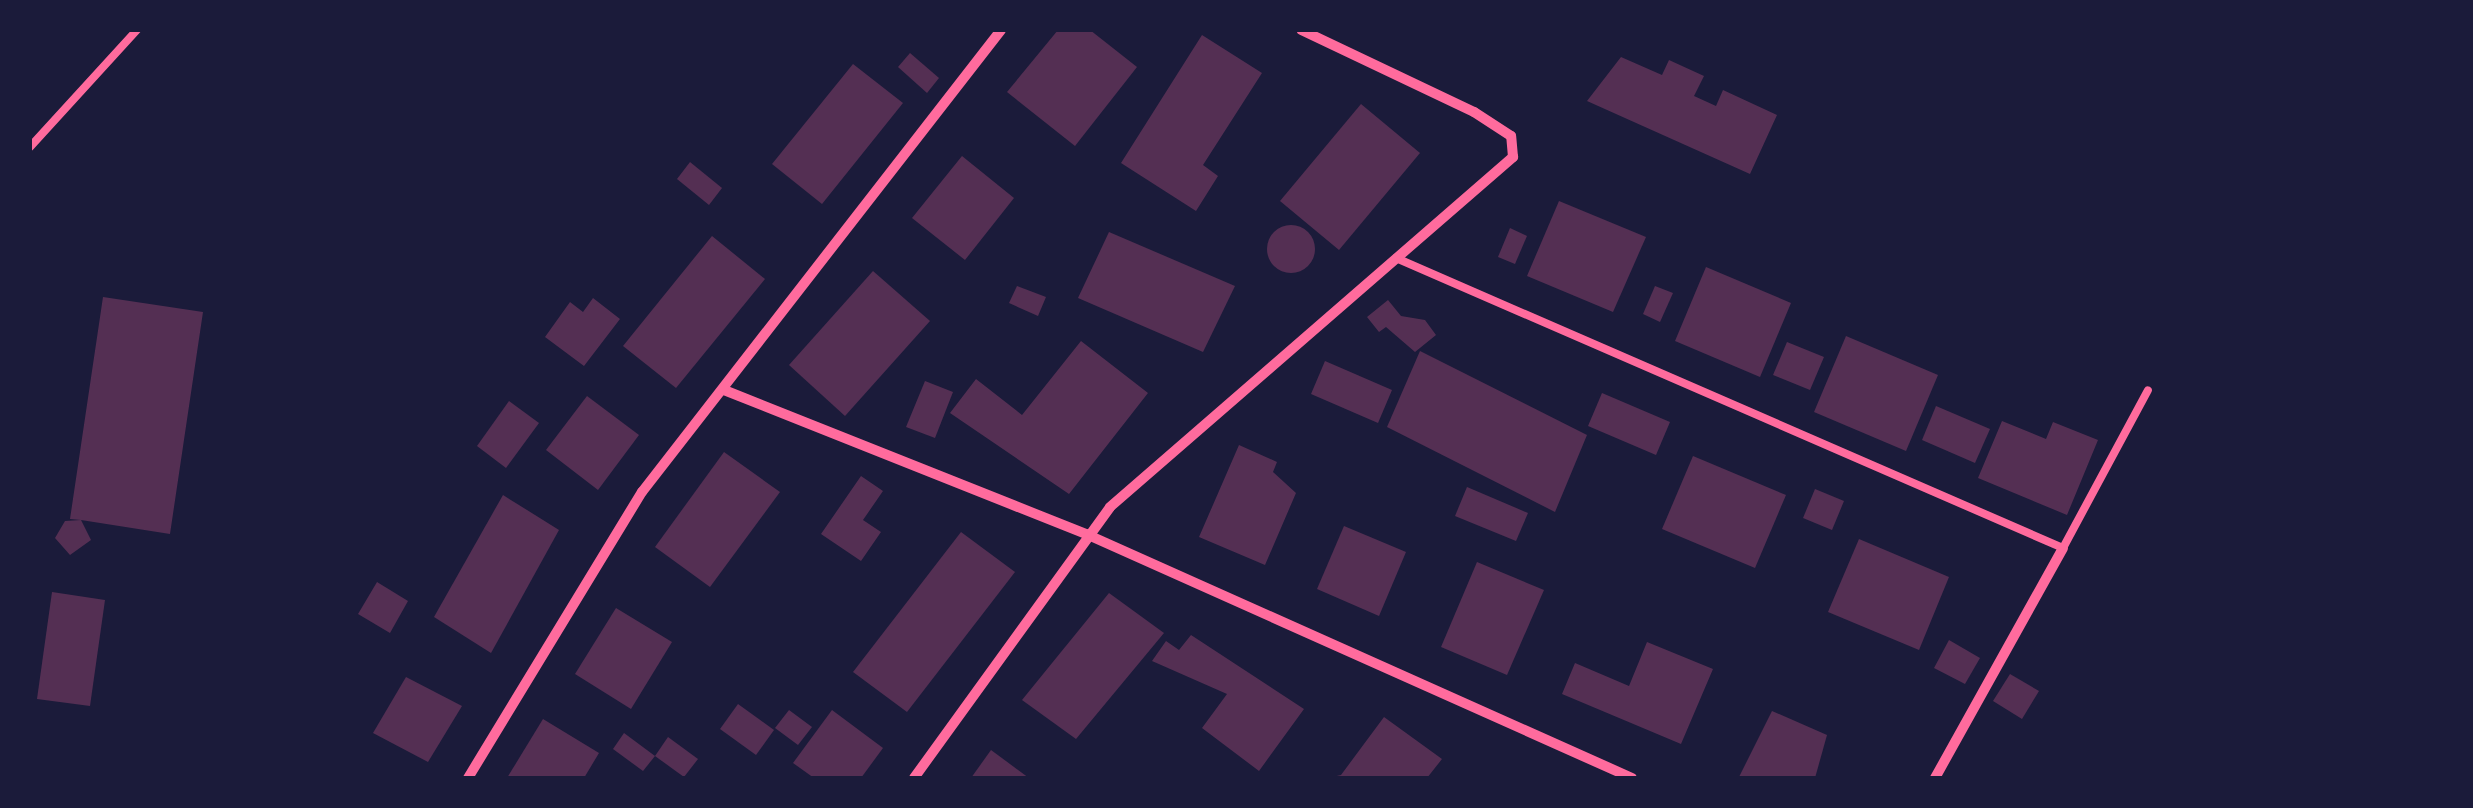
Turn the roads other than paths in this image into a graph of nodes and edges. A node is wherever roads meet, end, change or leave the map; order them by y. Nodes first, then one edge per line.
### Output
1 (138, 30) edge
2 (1001, 30) edge
3 (1301, 30) edge
4 (30, 148) edge
5 (1396, 258) junction
6 (724, 390) junction
7 (2148, 390) dead end
8 (1086, 534) junction
9 (2064, 548) junction
10 (468, 778) edge
11 (914, 778) edge
12 (1632, 778) edge
13 (1935, 778) edge

1 - 4 lane
2 - 6 street
3 - 5 street
5 - 8 street
5 - 9 lane
6 - 8 street
6 - 10 street
7 - 9 lane
8 - 11 street
8 - 12 street
9 - 13 street

